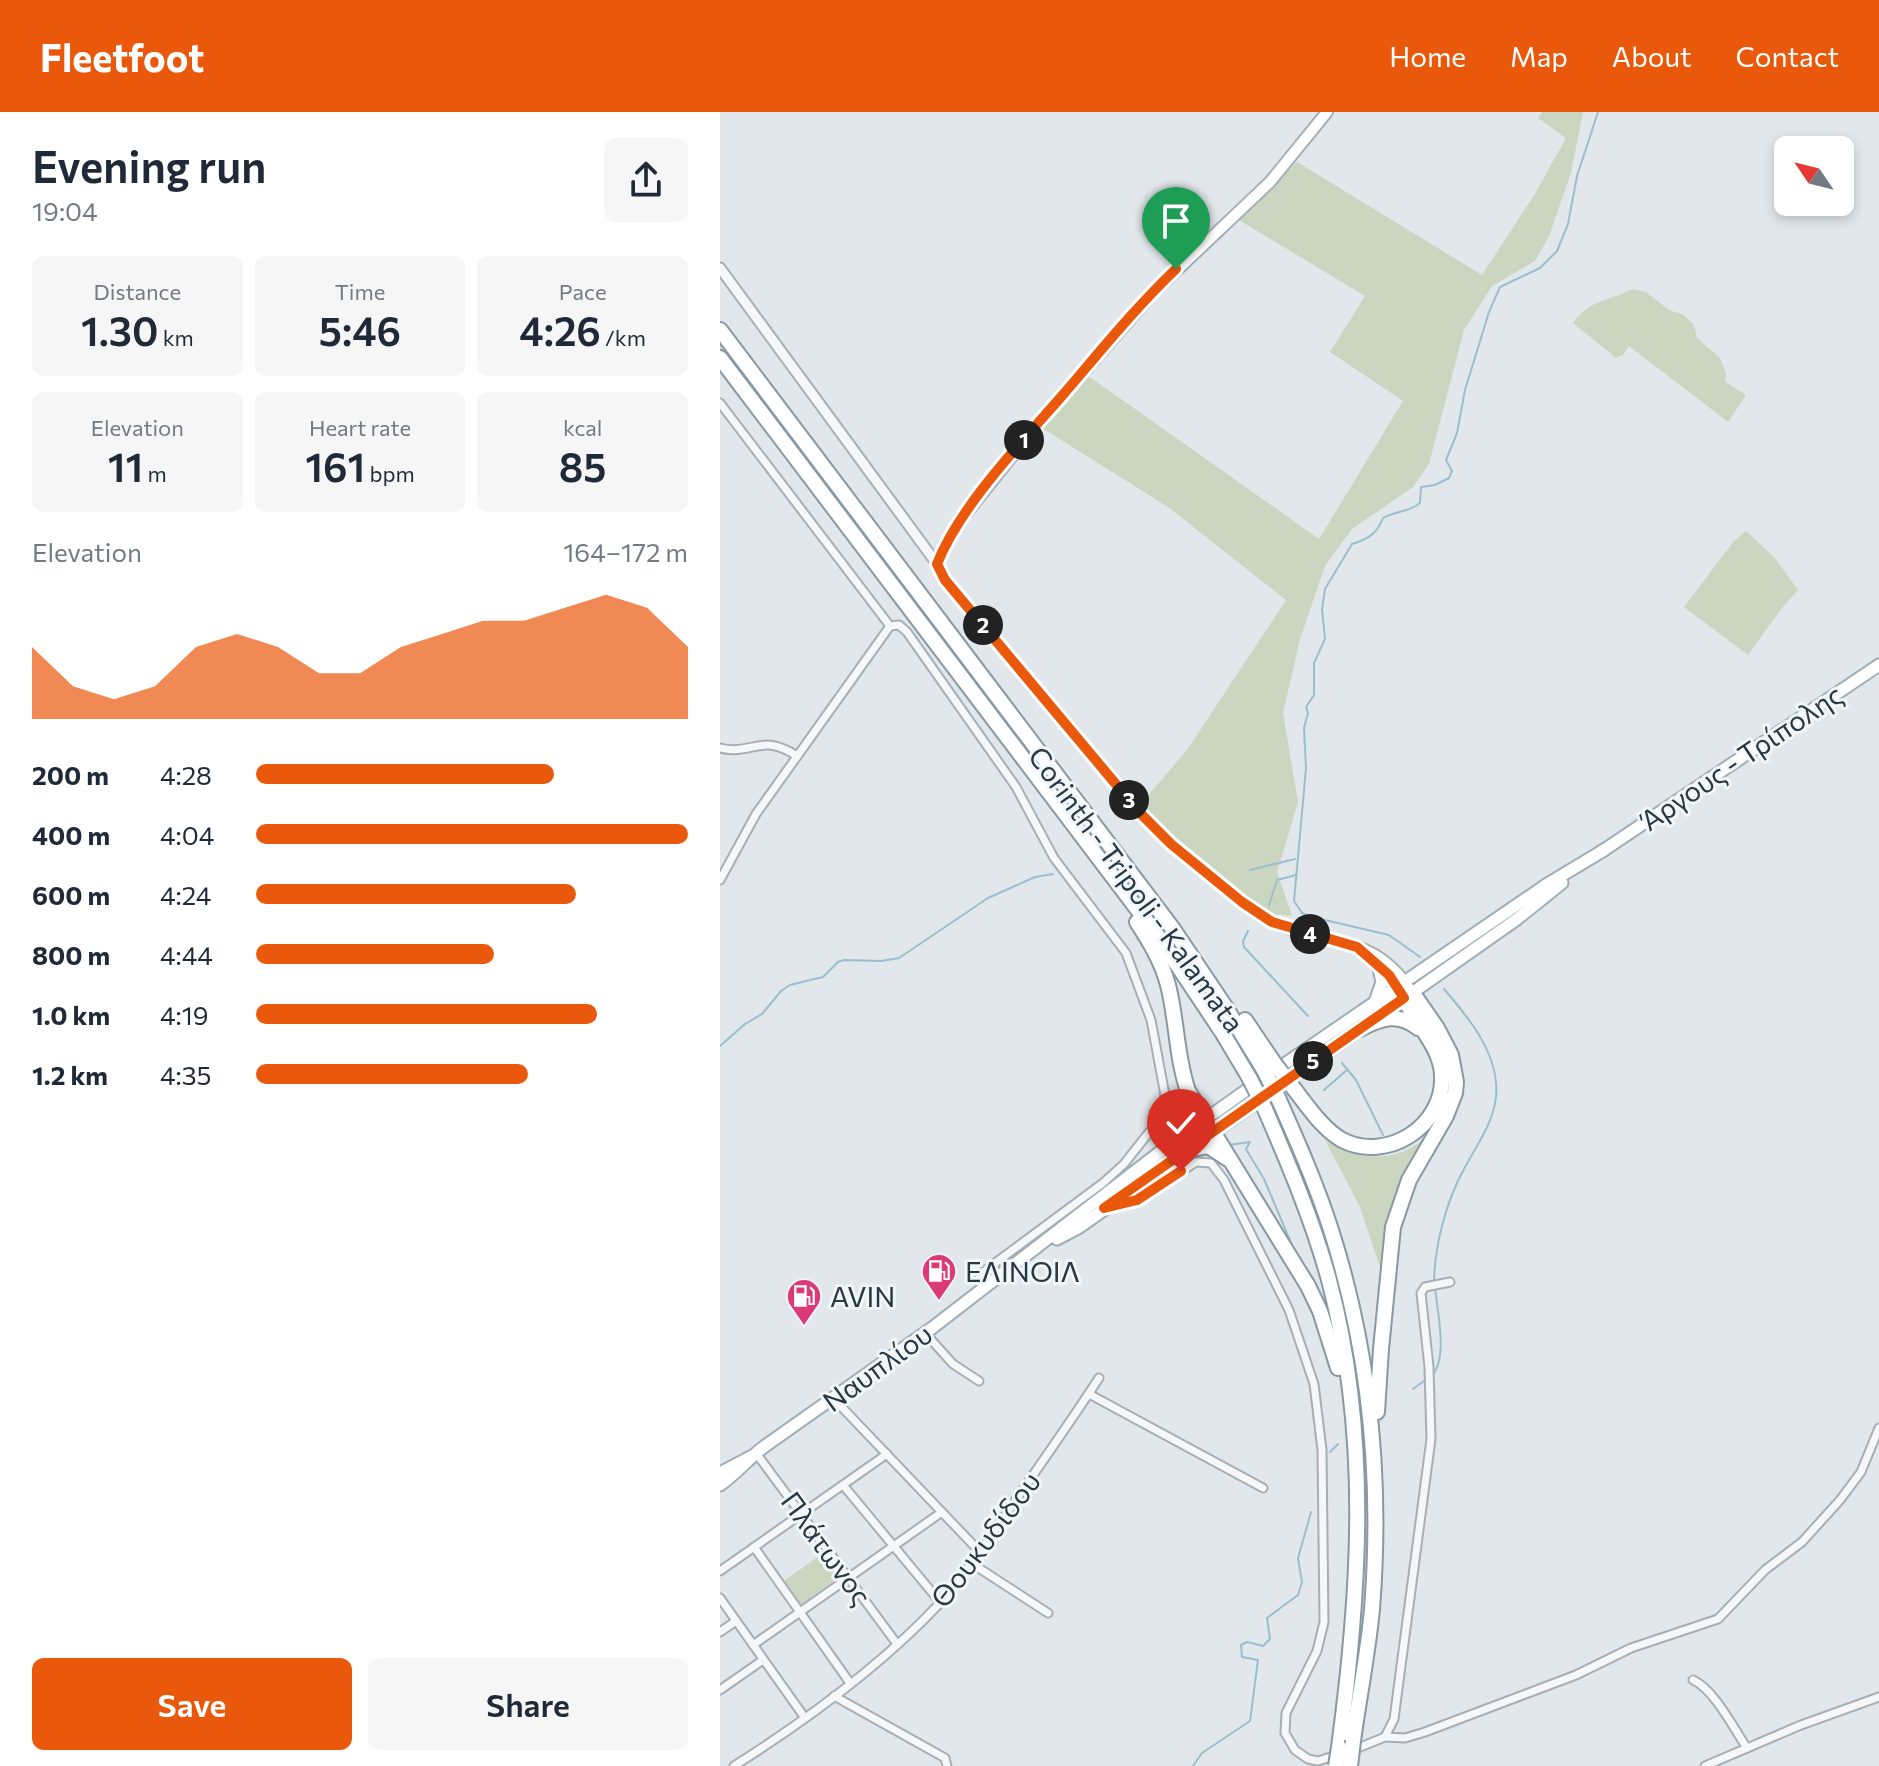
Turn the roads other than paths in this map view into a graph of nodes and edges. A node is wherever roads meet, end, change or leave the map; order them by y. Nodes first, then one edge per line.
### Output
1 (1327, 112) edge
2 (720, 268) edge
3 (720, 330) edge
4 (720, 358) edge
5 (720, 403) edge
6 (937, 564) junction
7 (890, 626) junction
8 (1879, 665) edge
9 (720, 748) edge
10 (797, 756) junction
11 (1107, 870) junction
12 (720, 880) edge
13 (1357, 947) junction
14 (1378, 964) junction
15 (1404, 990) junction
16 (1375, 1003) junction
17 (1360, 1029) junction
18 (1422, 1032) junction
19 (1269, 1066) junction
20 (1188, 1091) junction
21 (1210, 1125) junction
22 (1169, 1145) junction
23 (1184, 1151) junction
24 (1231, 1162) junction
25 (1104, 1208) junction
26 (1039, 1247) junction
27 (979, 1275) dead end
28 (1450, 1282) dead end
29 (925, 1333) junction
30 (1099, 1378) dead end
31 (979, 1381) dead end
32 (1089, 1394) junction
33 (834, 1399) junction
34 (1879, 1428) edge
35 (1355, 1430) junction
36 (754, 1454) junction
37 (887, 1454) junction
38 (720, 1473) edge
39 (1376, 1481) junction
40 (720, 1485) edge
41 (843, 1485) junction
42 (1263, 1488) dead end
43 (942, 1512) junction
44 (801, 1514) junction
45 (894, 1546) junction
46 (754, 1547) junction
47 (980, 1552) junction
48 (971, 1563) junction
49 (720, 1571) edge
50 (849, 1578) junction
51 (720, 1598) edge
52 (940, 1602) junction
53 (800, 1612) junction
54 (1048, 1613) dead end
55 (736, 1621) junction
56 (720, 1632) edge
57 (897, 1644) junction
58 (753, 1645) junction
59 (763, 1660) junction
60 (1693, 1680) dead end
61 (850, 1683) junction
62 (720, 1690) edge
63 (834, 1696) junction
64 (1879, 1697) edge
65 (805, 1718) junction
66 (1385, 1737) junction
67 (1346, 1744) junction
68 (1747, 1748) junction
69 (734, 1766) edge
70 (947, 1766) edge
71 (1336, 1766) edge
72 (1350, 1766) edge
73 (1705, 1766) edge

1 - 6 main road
2 - 6 street
3 - 19 highway, Corinth - Tripoli - Kalamata
4 - 11 highway, Corinth - Tripoli - Kalamata
5 - 7 street
6 - 13 main road
7 - 10 street
7 - 27 street
8 - 15 main road, Άργους - Τρίπολης
9 - 10 street
10 - 12 street
11 - 20 highway
11 - 35 highway, Corinth - Tripoli - Kalamata, bridge
13 - 14 main road
13 - 15 main road
14 - 15 main road
14 - 16 main road
15 - 16 main road, Άργους - Τρίπολης
15 - 17 main road, Άργους - Τρίπολης
15 - 18 highway
15 - 39 highway
16 - 21 main road, Άργους - Τρίπολης
17 - 18 highway
17 - 21 main road, Άργους - Τρίπολης
18 - 19 highway, bridge
19 - 39 highway, Corinth - Tripoli - Kalamata, bridge
20 - 21 highway
20 - 22 highway
21 - 22 main road, Άργους - Τρίπολης
21 - 23 main road, Άργους - Τρίπολης
21 - 24 highway
22 - 26 main road, Ναυπλίου
23 - 24 highway
23 - 25 main road, Ναυπλίου
24 - 35 highway
25 - 26 main road, Ναυπλίου
25 - 66 street
26 - 29 main road, Ναυπλίου
28 - 66 street
29 - 31 street
29 - 33 main road, Ναυπλίου
30 - 32 street, Θουκυδίδου
32 - 42 street
32 - 47 street, Θουκυδίδου
33 - 36 main road, Ναυπλίου
33 - 37 street
34 - 66 street
35 - 67 highway, Corinth - Tripoli - Kalamata
36 - 38 main road, Ναυπλίου
36 - 40 main road, Ναυπλίου
36 - 44 street, Πλάτωνος
37 - 41 street
37 - 43 street
39 - 67 highway, Corinth - Tripoli - Kalamata
41 - 44 street
41 - 45 street
43 - 45 street
43 - 47 street
44 - 46 street
44 - 50 street, Πλάτωνος
45 - 50 street
45 - 52 street
46 - 49 street
46 - 53 street
47 - 48 street, Θουκυδίδου
48 - 52 street, Θουκυδίδου
48 - 54 street
50 - 53 street
50 - 57 street, Πλάτωνος
51 - 55 street
52 - 57 street, Θουκυδίδου
53 - 58 street
53 - 61 street
55 - 56 street
55 - 58 street
57 - 61 street, Θουκυδίδου
58 - 59 street
59 - 62 street
59 - 65 street
60 - 68 street
61 - 63 street, Θουκυδίδου
63 - 65 street, Θουκυδίδου
63 - 70 street
64 - 68 street
65 - 69 street, Θουκυδίδου
67 - 71 highway, Corinth - Tripoli - Kalamata, bridge
67 - 72 highway, Corinth - Tripoli - Kalamata, bridge
68 - 73 street

